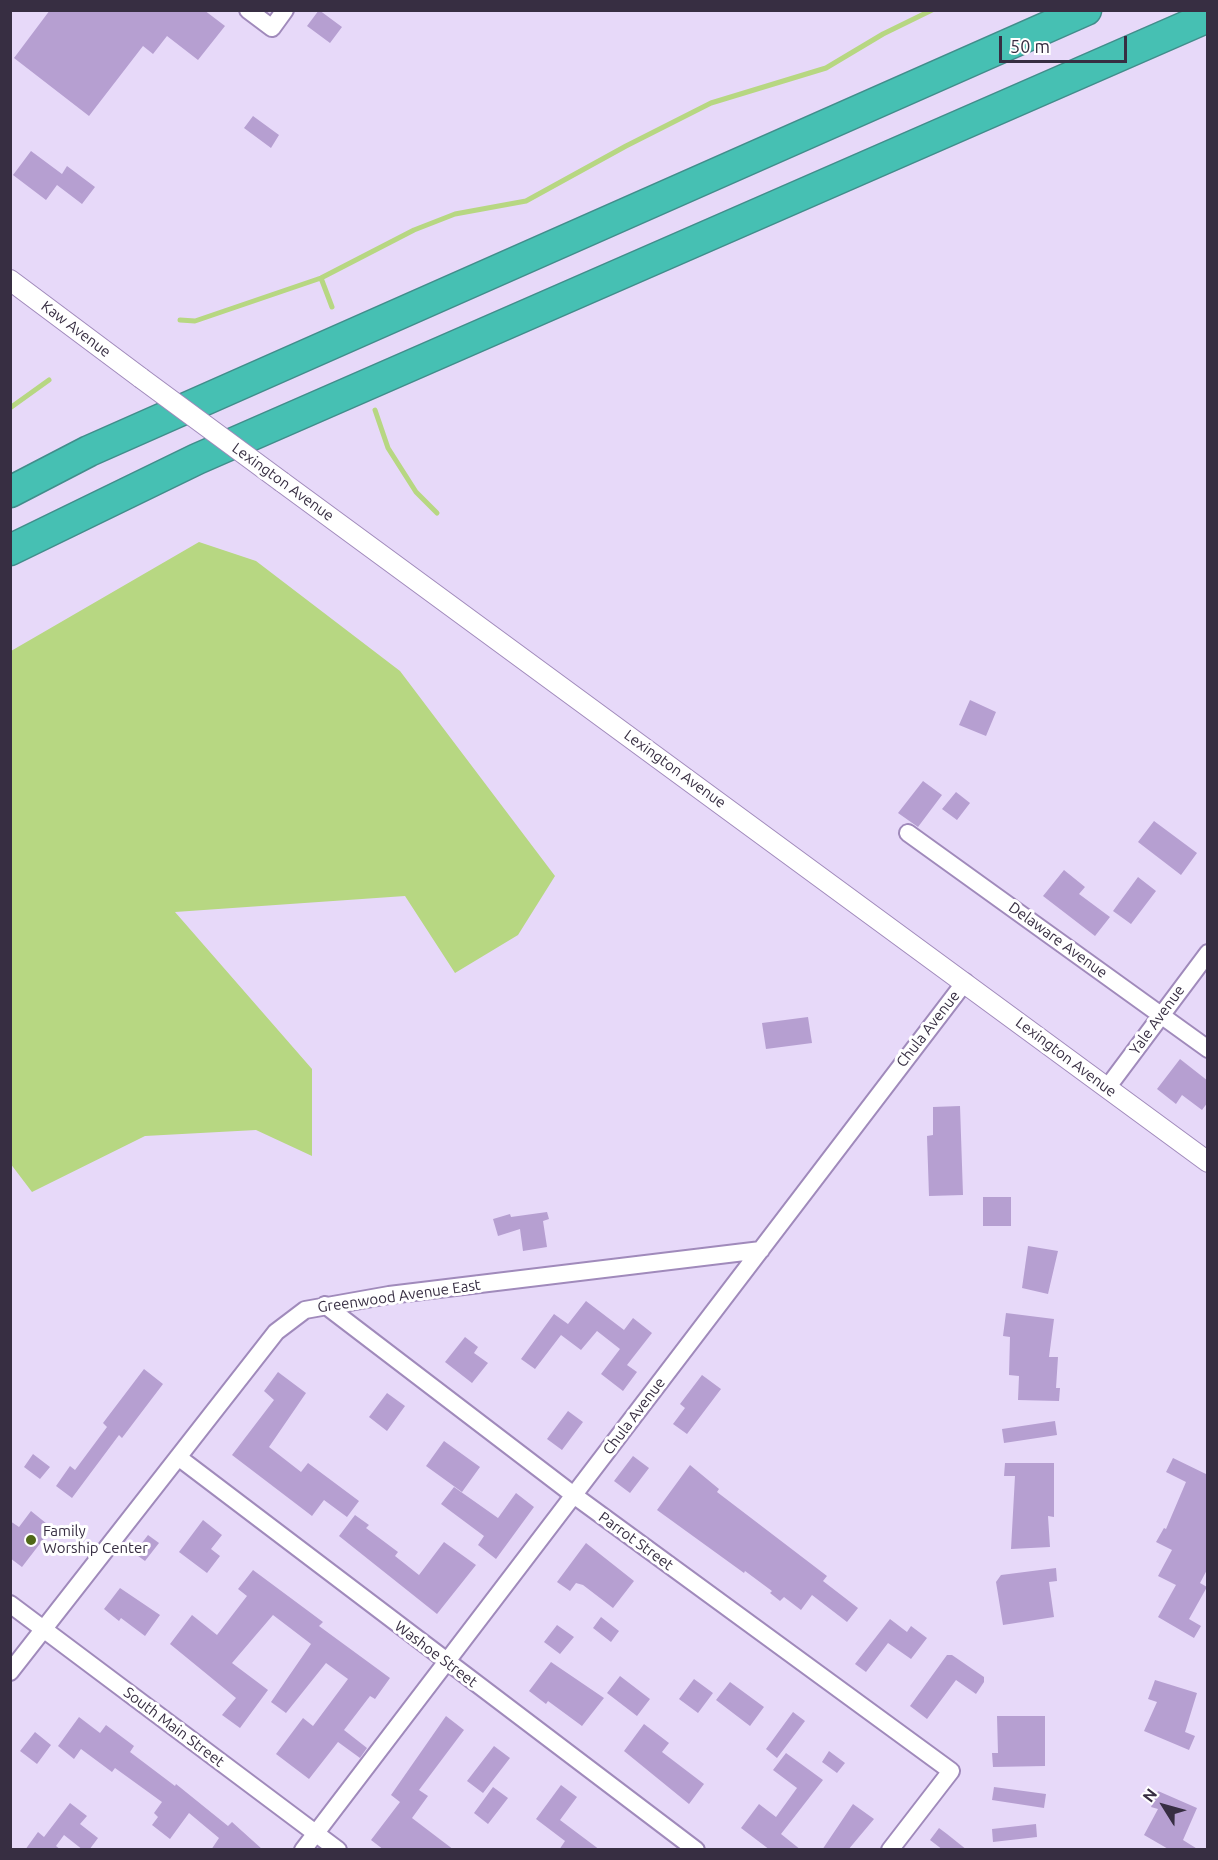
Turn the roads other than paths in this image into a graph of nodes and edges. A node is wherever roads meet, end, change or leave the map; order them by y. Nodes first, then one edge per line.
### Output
1 (248, 10) edge
2 (285, 10) edge
3 (1086, 10) edge
4 (1208, 16) edge
5 (10, 280) edge
6 (141, 378) joint
7 (10, 492) edge
8 (10, 550) edge
9 (908, 833) dead end
10 (1208, 952) edge
11 (965, 982) junction
12 (1161, 1014) junction
13 (1208, 1049) edge
14 (1107, 1088) junction
15 (1208, 1162) edge
16 (761, 1250) junction
17 (325, 1305) junction
18 (178, 1457) junction
19 (575, 1496) junction
20 (10, 1604) edge
21 (42, 1628) junction
22 (446, 1662) junction
23 (10, 1671) edge
24 (316, 1833) junction
25 (303, 1850) edge
26 (338, 1850) edge
27 (696, 1850) edge
28 (890, 1850) edge

1 - 2 street
3 - 7 highway
4 - 8 highway
5 - 6 street, Kaw Avenue
6 - 11 street, Lexington Avenue, bridge
9 - 12 street, Delaware Avenue
10 - 12 street, Yale Avenue
11 - 14 street, Lexington Avenue
11 - 16 street, Chula Avenue
12 - 13 street, Delaware Avenue
12 - 14 street, Yale Avenue
14 - 15 street, Lexington Avenue
16 - 17 street, Greenwood Avenue East
16 - 19 street, Chula Avenue
17 - 18 street, Greenwood Avenue East
17 - 19 street, Parrot Street
18 - 21 street, Greenwood Avenue East
18 - 22 street, Washoe Street
19 - 22 street, Chula Avenue
19 - 28 street, Parrot Street
20 - 21 street, South Main Street
21 - 23 street, Greenwood Avenue East
21 - 24 street, South Main Street
22 - 24 street, Chula Avenue
22 - 27 street, Washoe Street
24 - 25 street, Chula Avenue
24 - 26 street, South Main Street

